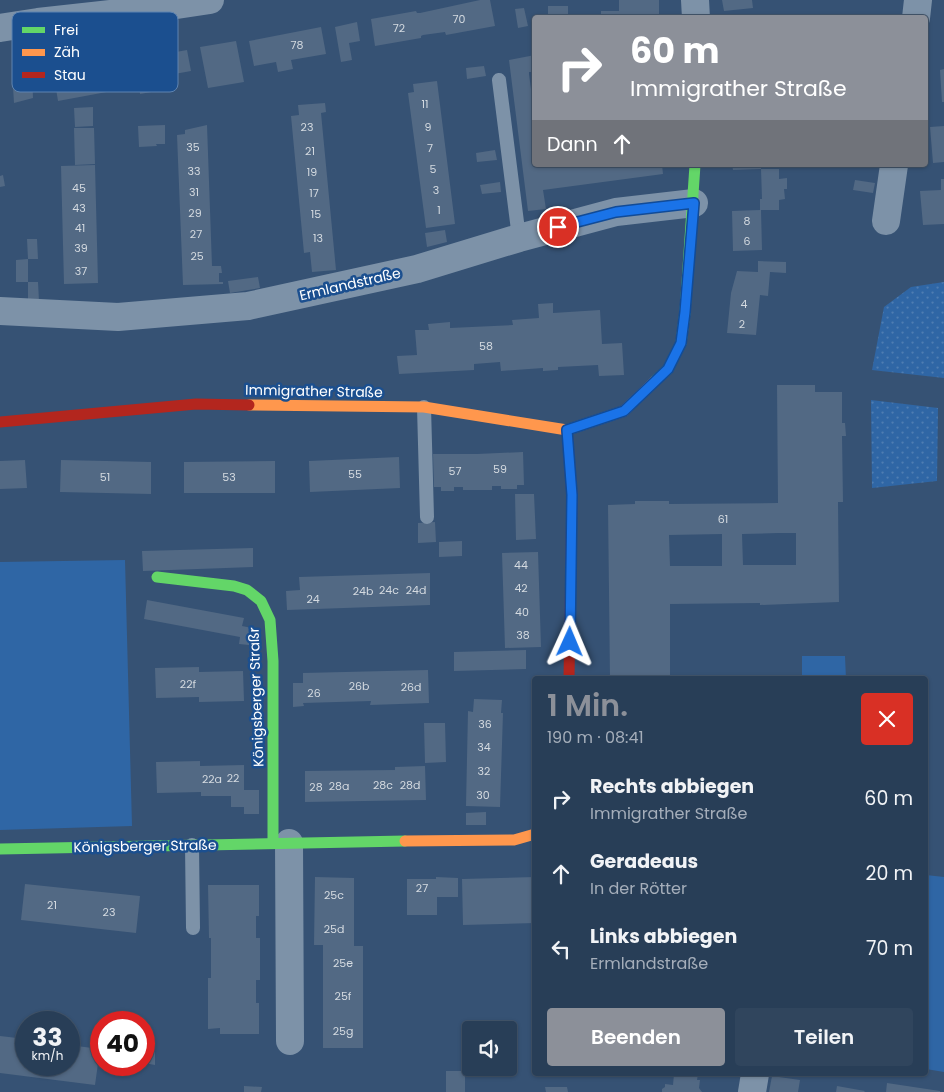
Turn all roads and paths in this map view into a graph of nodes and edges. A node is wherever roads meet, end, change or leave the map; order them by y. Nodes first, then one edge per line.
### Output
1 (210, 0) edge
2 (695, 0) edge
3 (918, 0) edge
4 (136, 6) edge
5 (99, 12) edge
6 (696, 15) edge
7 (916, 15) edge
8 (499, 80) dead end
9 (695, 167) edge
10 (894, 167) edge
11 (694, 203) junction
12 (886, 221) dead end
13 (520, 238) junction
14 (0, 311) edge
15 (424, 407) junction
16 (0, 422) edge
17 (567, 430) junction
18 (427, 517) dead end
19 (157, 577) dead end
20 (569, 676) edge
21 (532, 835) edge
22 (281, 843) junction
23 (192, 845) junction
24 (0, 849) edge
25 (193, 928) dead end
26 (290, 1040) dead end
27 (755, 1076) edge
28 (752, 1092) edge

1 - 4 street
2 - 6 street
3 - 7 street
4 - 5 street
8 - 13 lane
9 - 11 street
10 - 12 street
11 - 13 street, Ermlandstraße
11 - 17 street, Immigrather Straße
13 - 14 street, Ermlandstraße
15 - 16 street, Immigrather Straße
15 - 17 street, Immigrather Straße
15 - 18 lane
17 - 20 street
19 - 22 street, Königsberger Straßr
21 - 22 street, Königsberger Straße
22 - 23 street, Königsberger Straße
22 - 26 street
23 - 24 street, Königsberger Straße
23 - 25 lane
27 - 28 street

